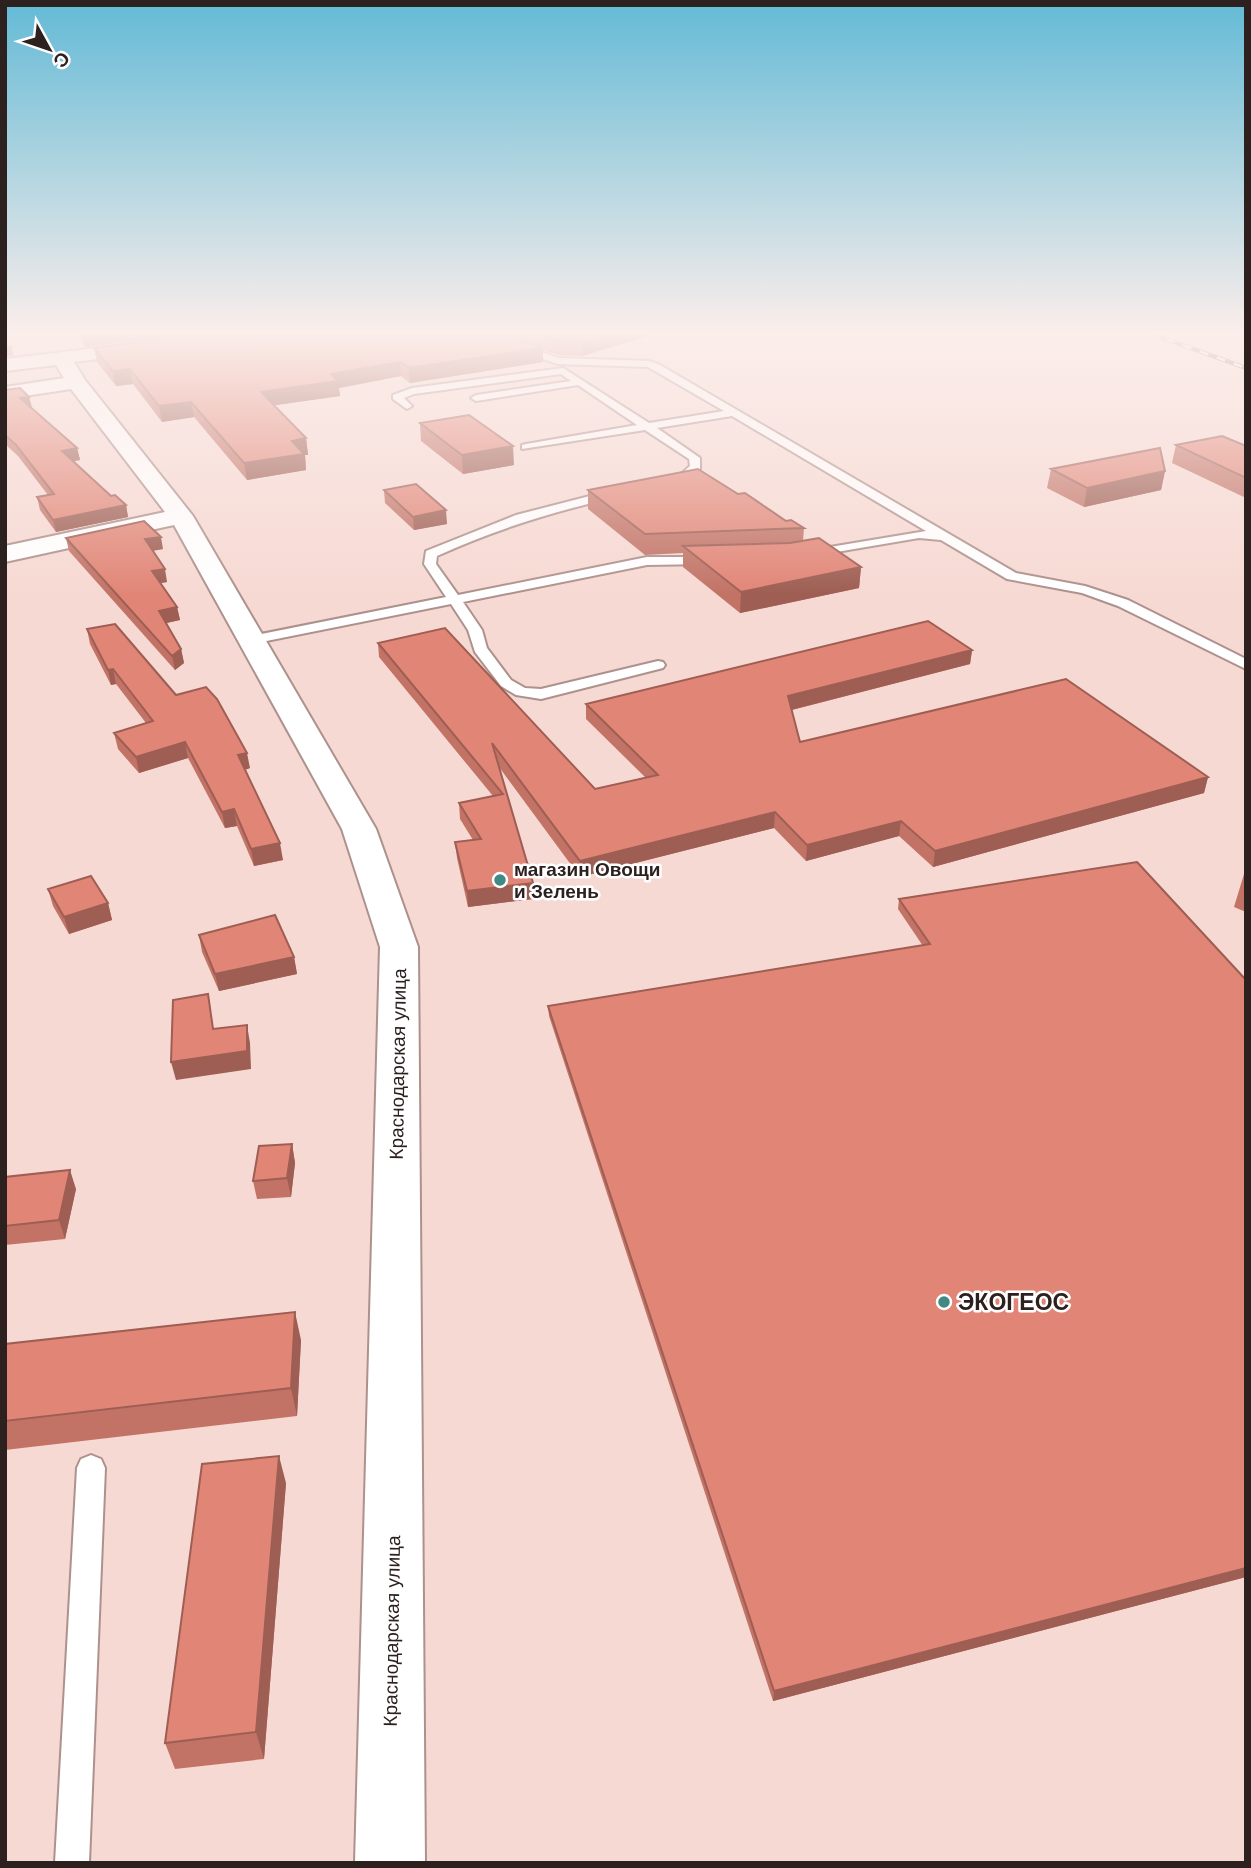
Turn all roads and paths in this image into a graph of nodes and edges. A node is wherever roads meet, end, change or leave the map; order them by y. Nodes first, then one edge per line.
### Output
1 (107, 420) edge
2 (636, 420) edge
3 (687, 420) edge
4 (749, 420) edge
5 (646, 427) junction
6 (526, 447) dead end
7 (663, 484) edge
8 (625, 491) edge
9 (181, 516) junction
10 (948, 537) junction
11 (5, 554) edge
12 (802, 556) edge
13 (720, 560) edge
14 (453, 599) junction
15 (251, 640) junction
16 (1246, 664) edge
17 (658, 665) dead end
18 (91, 1468) dead end
19 (72, 1863) edge
20 (390, 1863) edge

1 - 9 street, Краснодарская улица
2 - 5 lane
3 - 5 lane
4 - 10 lane
5 - 6 lane
5 - 7 lane
8 - 14 lane
9 - 11 street
9 - 15 street, Краснодарская улица
10 - 12 lane
10 - 16 lane
13 - 14 lane
14 - 15 lane
14 - 17 lane
15 - 20 street, Краснодарская улица
18 - 19 lane

